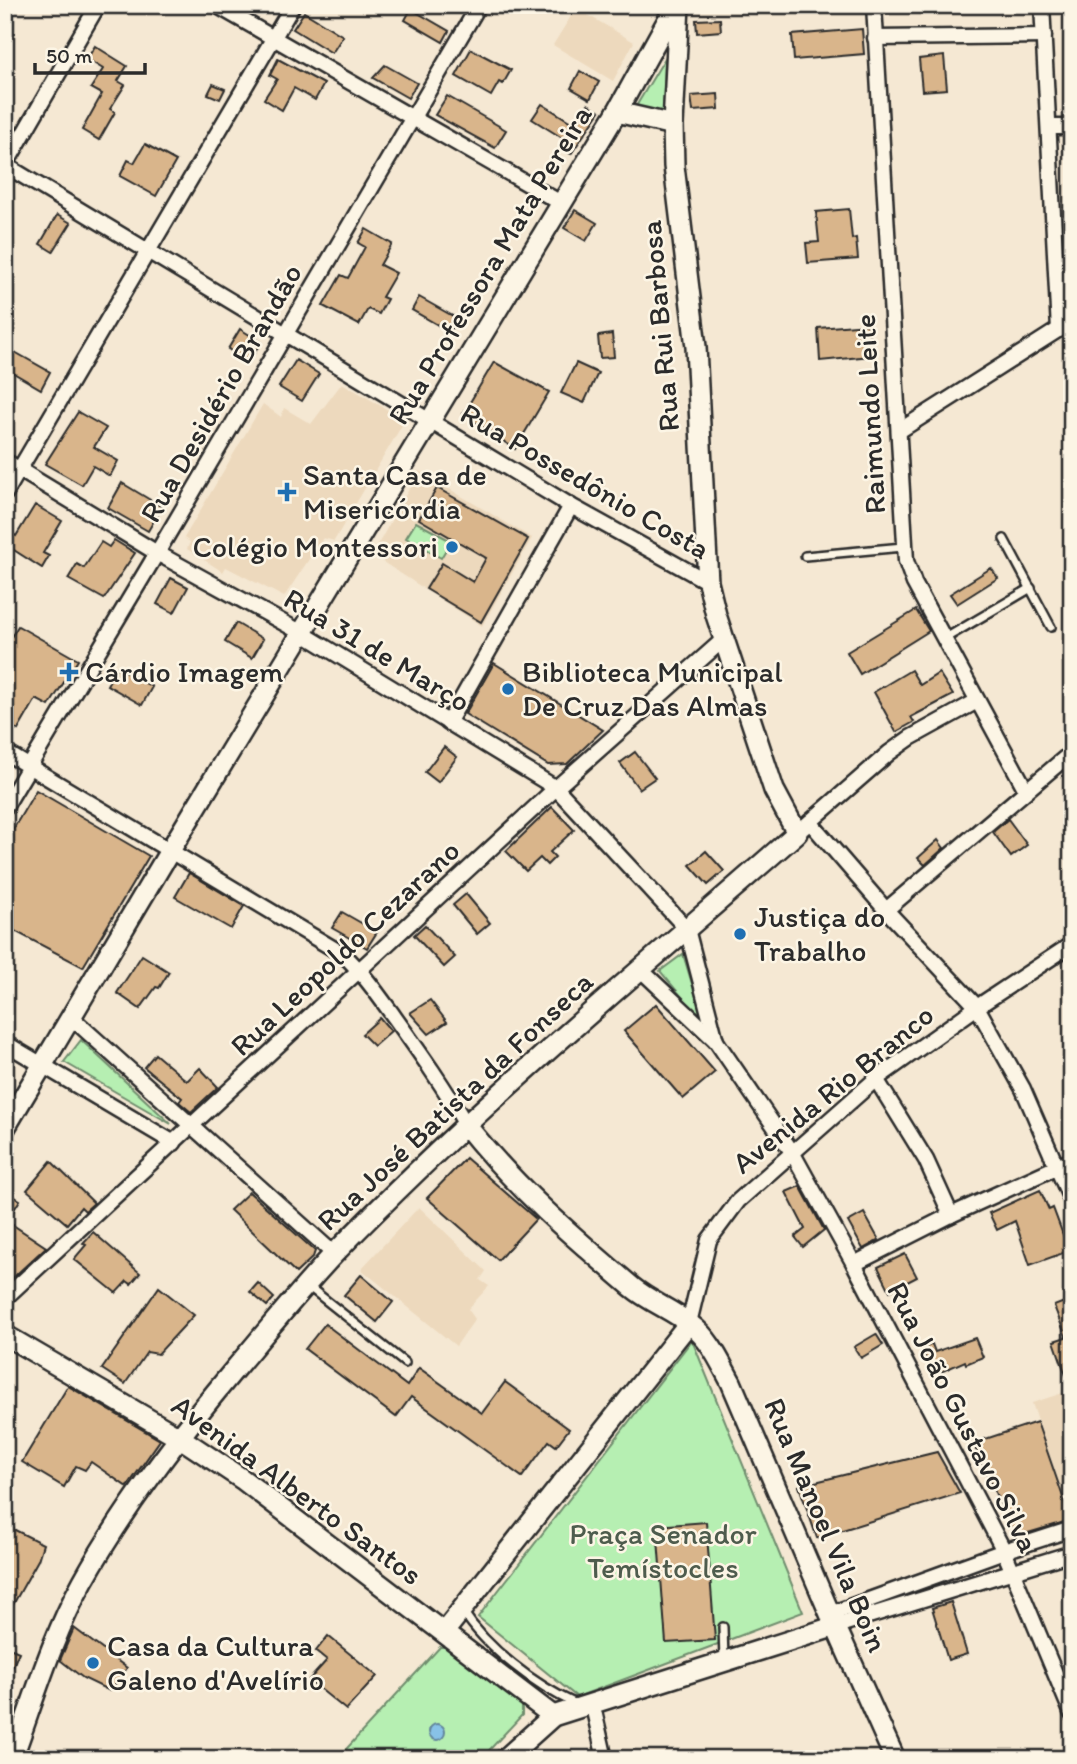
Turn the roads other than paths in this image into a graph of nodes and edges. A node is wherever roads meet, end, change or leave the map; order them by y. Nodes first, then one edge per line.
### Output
1 (98, 5) edge
2 (216, 5) edge
3 (293, 5) edge
4 (479, 5) edge
5 (677, 5) edge
6 (874, 5) edge
7 (1042, 5) edge
8 (1044, 36) junction
9 (875, 38) junction
10 (274, 39) junction
11 (617, 112) junction
12 (412, 118) junction
13 (673, 125) junction
14 (1050, 127) junction
15 (1072, 127) edge
16 (5, 165) edge
17 (561, 203) junction
18 (149, 253) junction
19 (1064, 287) edge
20 (1072, 321) edge
21 (1059, 330) junction
22 (286, 334) junction
23 (430, 421) junction
24 (899, 430) junction
25 (5, 461) edge
26 (19, 470) junction
27 (5, 494) edge
28 (571, 506) junction
29 (1004, 539) dead end
30 (903, 547) junction
31 (158, 553) junction
32 (805, 556) dead end
33 (708, 582) junction
34 (1031, 589) junction
35 (1051, 627) dead end
36 (302, 634) junction
37 (724, 639) junction
38 (944, 639) junction
39 (977, 701) junction
40 (448, 723) junction
41 (5, 752) edge
42 (1072, 752) edge
43 (29, 766) junction
44 (556, 788) junction
45 (1026, 790) junction
46 (5, 807) edge
47 (804, 827) junction
48 (171, 849) junction
49 (886, 910) junction
50 (687, 929) junction
51 (1072, 944) edge
52 (640, 969) junction
53 (360, 970) junction
54 (977, 1007) junction
55 (72, 1018) junction
56 (716, 1041) junction
57 (5, 1043) edge
58 (42, 1065) junction
59 (876, 1079) junction
60 (466, 1125) junction
61 (5, 1128) edge
62 (191, 1128) junction
63 (174, 1143) junction
64 (792, 1152) junction
65 (1072, 1160) edge
66 (1057, 1167) junction
67 (1072, 1202) edge
68 (951, 1215) junction
69 (334, 1254) junction
70 (854, 1264) junction
71 (307, 1285) junction
72 (5, 1298) edge
73 (690, 1323) junction
74 (5, 1335) edge
75 (405, 1363) dead end
76 (179, 1437) junction
77 (1072, 1529) edge
78 (1004, 1550) junction
79 (1072, 1553) edge
80 (1014, 1572) junction
81 (462, 1610) junction
82 (833, 1620) junction
83 (723, 1627) dead end
84 (444, 1632) junction
85 (724, 1661) junction
86 (586, 1704) junction
87 (1072, 1714) edge
88 (554, 1716) junction
89 (12, 1759) edge
90 (505, 1759) edge
91 (606, 1759) edge
92 (895, 1759) edge

1 - 16 street
2 - 10 street
3 - 10 street
4 - 12 street, Rua Desidério Brandão
5 - 11 street, Rua Professora Mata Pereira
5 - 13 street, Rua Rui Barbosa
6 - 9 street, Raimundo Leite
7 - 8 street
8 - 9 street
8 - 14 street
9 - 24 street, Raimundo Leite
10 - 12 street
10 - 18 street
11 - 13 street
11 - 17 street, Rua Professora Mata Pereira
12 - 17 street
12 - 22 street, Rua Desidério Brandão
13 - 33 street, Rua Rui Barbosa
14 - 15 street
14 - 19 street
16 - 18 street, Rua Possedônio Costa
17 - 23 street, Rua Professora Mata Pereira
18 - 22 street, Rua Possedônio Costa
18 - 26 street
19 - 21 street
20 - 21 street
21 - 24 street
22 - 23 street, Rua Possedônio Costa
22 - 31 street, Rua Desidério Brandão
23 - 28 street, Rua Possedônio Costa
23 - 36 street, Rua Professora Mata Pereira
24 - 30 street, Raimundo Leite
25 - 26 street, Rua 31 de Março
26 - 27 street
26 - 31 street, Rua 31 de Março
28 - 33 street, Rua Possedônio Costa
28 - 40 street
29 - 34 lane
30 - 32 lane
30 - 38 street, Raimundo Leite
31 - 36 street, Rua 31 de Março
31 - 43 street, Rua Desidério Brandão
33 - 37 street, Rua Rui Barbosa
34 - 35 lane
34 - 38 lane
36 - 40 street, Rua 31 de Março
36 - 48 street, Rua Professora Mata Pereira
37 - 44 street, Rua Leopoldo Cezarano
37 - 47 street, Rua Rui Barbosa
38 - 39 street, Raimundo Leite
39 - 45 street, Raimundo Leite
39 - 47 street
40 - 44 street, Rua 31 de Março
41 - 43 street
42 - 45 street
43 - 46 street, Rua Desidério Brandão
43 - 48 street
44 - 50 street, Rua 31 de Março
44 - 53 street, Rua Leopoldo Cezarano
45 - 49 street
47 - 49 street
47 - 50 street, Rua José Batista da Fonseca
48 - 53 street
48 - 55 street, Rua Professora Mata Pereira
49 - 54 street
50 - 52 street, Rua José Batista da Fonseca
50 - 56 street
51 - 54 street, Avenida Rio Branco
52 - 56 street
52 - 60 street, Rua José Batista da Fonseca
53 - 60 street
53 - 62 street, Rua Leopoldo Cezarano
54 - 59 street, Avenida Rio Branco
54 - 66 street
55 - 58 street, Rua Professora Mata Pereira
55 - 62 street
56 - 64 street, Rua João Gustavo Silva
57 - 58 street
58 - 61 street, Rua Professora Mata Pereira
58 - 63 street
59 - 64 street, Avenida Rio Branco
59 - 68 street
60 - 69 street, Rua José Batista da Fonseca
60 - 73 street, Rua Manoel Vila Boin
62 - 63 street, Rua Leopoldo Cezarano
62 - 69 street
63 - 72 street, Rua Leopoldo Cezarano
64 - 70 street, Rua João Gustavo Silva
64 - 73 street, Avenida Rio Branco
65 - 66 street
66 - 67 street
66 - 68 street
68 - 70 street
69 - 71 street, Rua José Batista da Fonseca
70 - 78 street, Rua João Gustavo Silva
71 - 75 lane
71 - 76 street, Rua José Batista da Fonseca
73 - 81 street
73 - 82 street, Rua Manoel Vila Boin
74 - 76 street, Avenida Alberto Santos
76 - 84 street, Avenida Alberto Santos
76 - 89 street, Rua José Batista da Fonseca
77 - 78 street
78 - 80 street, Rua João Gustavo Silva
78 - 82 street
79 - 80 street
80 - 82 street
80 - 87 street, Rua João Gustavo Silva
81 - 84 street
81 - 86 lane
82 - 85 street
82 - 92 street, Rua Manoel Vila Boin
83 - 85 lane
84 - 88 street
85 - 86 street
86 - 88 street
86 - 91 street
88 - 90 street

